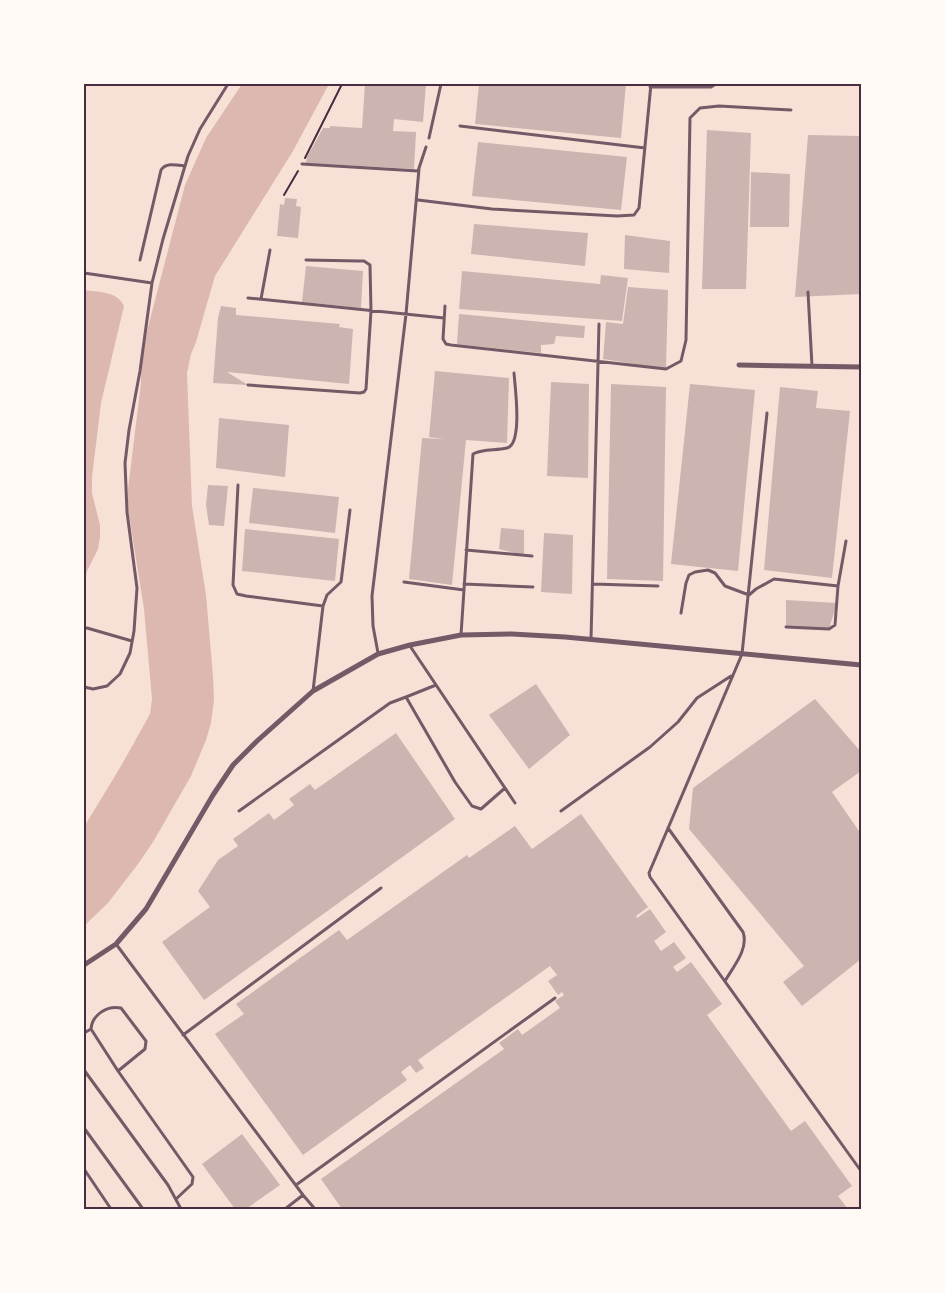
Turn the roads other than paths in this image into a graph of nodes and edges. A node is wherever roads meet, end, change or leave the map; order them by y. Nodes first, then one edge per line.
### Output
1 (228, 84) edge
2 (441, 84) edge
3 (716, 84) edge
4 (651, 85) edge
5 (711, 85) edge
6 (791, 110) dead end
7 (460, 126) dead end
8 (429, 138) dead end
9 (426, 148) dead end
10 (645, 148) junction
11 (302, 164) road end
12 (185, 166) junction
13 (419, 169) junction
14 (418, 200) junction
15 (270, 250) dead end
16 (140, 260) dead end
17 (306, 260) dead end
18 (84, 273) edge
19 (152, 284) junction
20 (808, 292) dead end
21 (248, 298) dead end
22 (261, 299) junction
23 (445, 306) dead end
24 (371, 311) junction
25 (406, 314) junction
26 (444, 318) junction
27 (599, 324) dead end
28 (598, 361) junction
29 (739, 364) dead end
30 (812, 366) junction
31 (861, 367) edge
32 (514, 373) dead end
33 (248, 386) dead end
34 (767, 413) dead end
35 (238, 485) dead end
36 (350, 510) dead end
37 (846, 541) dead end
38 (466, 550) junction
39 (532, 556) dead end
40 (404, 582) dead end
41 (464, 584) junction
42 (593, 584) junction
43 (658, 586) dead end
44 (838, 586) junction
45 (533, 587) dead end
46 (464, 590) junction
47 (748, 596) junction
48 (323, 606) junction
49 (681, 613) dead end
50 (786, 627) dead end
51 (87, 628) dead end
52 (461, 635) junction
53 (591, 640) junction
54 (132, 641) junction
55 (410, 645) junction
56 (378, 654) junction
57 (742, 654) junction
58 (861, 665) edge
59 (732, 676) junction
60 (436, 684) junction
61 (84, 687) edge
62 (313, 691) junction
63 (406, 698) junction
64 (505, 788) junction
65 (515, 803) dead end
66 (239, 811) dead end
67 (561, 811) dead end
68 (668, 828) junction
69 (381, 888) dead end
70 (116, 944) junction
71 (84, 965) edge
72 (725, 981) junction
73 (555, 998) dead end
74 (91, 1029) junction
75 (84, 1033) edge
76 (183, 1035) junction
77 (84, 1070) edge
78 (118, 1071) junction
79 (84, 1128) edge
80 (84, 1169) edge
81 (861, 1171) edge
82 (296, 1185) junction
83 (303, 1195) junction
84 (176, 1199) junction
85 (111, 1209) edge
86 (143, 1209) edge
87 (181, 1209) edge
88 (285, 1209) edge
89 (315, 1209) edge

1 - 12 lane
2 - 8 lane
3 - 5 lane
4 - 5 lane
4 - 10 lane
6 - 28 lane
7 - 10 lane
9 - 13 lane
10 - 14 lane
11 - 13 lane
12 - 16 lane
12 - 19 lane
13 - 14 lane
14 - 25 lane
15 - 22 lane
17 - 24 lane
18 - 19 lane
19 - 54 lane
20 - 30 lane
21 - 22 lane
22 - 24 lane
23 - 26 lane
24 - 25 lane
24 - 33 lane
25 - 26 lane
25 - 56 lane
26 - 28 lane
27 - 28 lane
28 - 42 lane
29 - 30 street
30 - 31 street
32 - 38 lane
34 - 47 lane
35 - 48 lane
36 - 48 lane
37 - 44 lane
38 - 39 lane
38 - 41 lane
40 - 46 lane
41 - 45 lane
41 - 46 lane
42 - 43 lane
42 - 53 lane
44 - 47 lane
44 - 50 lane
46 - 52 lane
47 - 49 lane
47 - 57 lane
48 - 62 lane
51 - 54 lane
52 - 53 street
52 - 55 street
53 - 57 street
54 - 61 lane
55 - 56 street
55 - 60 lane
56 - 62 street
57 - 58 street
57 - 59 lane
59 - 67 lane
59 - 68 lane
60 - 63 lane
60 - 64 lane
62 - 70 street
63 - 64 lane
63 - 66 lane
64 - 65 lane
68 - 72 lane
68 - 72 lane
69 - 76 lane
70 - 71 street
70 - 76 lane
72 - 81 lane
73 - 82 lane
74 - 75 lane
74 - 78 lane
74 - 78 lane
76 - 82 lane
77 - 84 lane
78 - 84 lane
79 - 86 lane
80 - 85 lane
82 - 83 lane
83 - 88 lane
83 - 89 lane
84 - 87 lane

